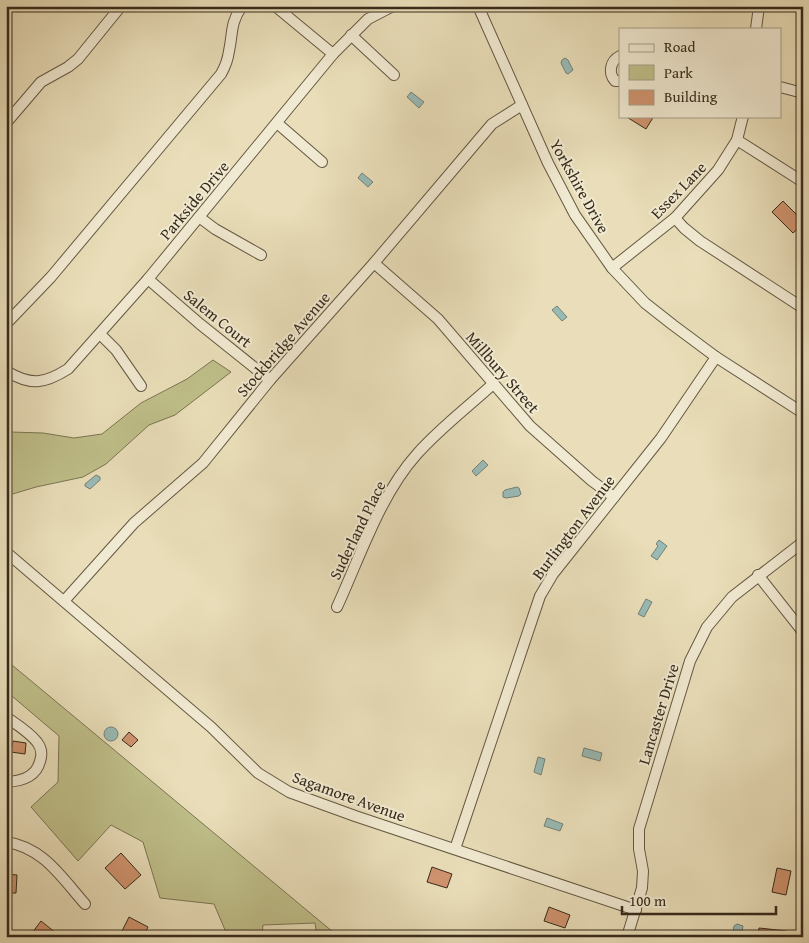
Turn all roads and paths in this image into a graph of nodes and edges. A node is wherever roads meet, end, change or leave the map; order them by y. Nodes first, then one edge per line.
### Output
1 (121, 6) edge
2 (242, 6) edge
3 (275, 6) edge
4 (393, 6) edge
5 (478, 6) edge
6 (759, 6) edge
7 (756, 28) edge
8 (351, 35) junction
9 (333, 54) junction
10 (619, 56) edge
11 (394, 75) dead end
12 (619, 81) edge
13 (782, 88) edge
14 (803, 92) edge
15 (522, 105) junction
16 (742, 118) edge
17 (7, 121) edge
18 (277, 123) junction
19 (737, 140) junction
20 (322, 162) dead end
21 (803, 182) edge
22 (199, 217) junction
23 (675, 218) junction
24 (261, 255) dead end
25 (374, 263) junction
26 (612, 268) junction
27 (148, 279) junction
28 (803, 308) edge
29 (6, 324) edge
30 (100, 334) junction
31 (716, 357) junction
32 (6, 371) edge
33 (270, 380) junction
34 (493, 384) junction
35 (140, 386) dead end
36 (803, 413) edge
37 (614, 497) junction
38 (803, 542) edge
39 (6, 552) edge
40 (758, 575) junction
41 (64, 600) junction
42 (338, 607) dead end
43 (803, 632) edge
44 (6, 717) edge
45 (6, 782) edge
46 (6, 842) edge
47 (455, 849) junction
48 (85, 904) dead end
49 (636, 910) junction
50 (626, 937) edge

1 - 17 street
2 - 29 street
3 - 9 street
4 - 8 street, Parkside Drive
5 - 15 street, Yorkshire Drive
6 - 7 street
8 - 9 street, Parkside Drive
8 - 11 street
9 - 18 street, Parkside Drive
10 - 12 street
13 - 14 street
15 - 25 street, Stockbridge Avenue
15 - 26 street, Yorkshire Drive
16 - 19 street, Essex Lane
18 - 20 street
18 - 22 street, Parkside Drive
19 - 21 street
19 - 23 street, Essex Lane
22 - 24 street
22 - 27 street, Parkside Drive
23 - 26 street, Essex Lane
23 - 28 street
25 - 33 street, Stockbridge Avenue
25 - 34 street, Millbury Street
26 - 31 street, Yorkshire Drive
27 - 30 street, Parkside Drive
27 - 33 street, Salem Court
30 - 32 street, Parkside Drive
30 - 35 street
31 - 36 street, Yorkshire Drive
31 - 37 street, Burlington Avenue
33 - 41 street, Stockbridge Avenue
34 - 37 street, Millbury Street
34 - 42 street, Suderland Place
37 - 47 street, Burlington Avenue
38 - 40 street, Lancaster Drive
39 - 41 street, Sagamore Avenue
40 - 43 street
40 - 49 street, Lancaster Drive
41 - 47 street, Sagamore Avenue
44 - 45 street
46 - 48 street
47 - 49 street, Sagamore Avenue
49 - 50 street, Lancaster Drive

